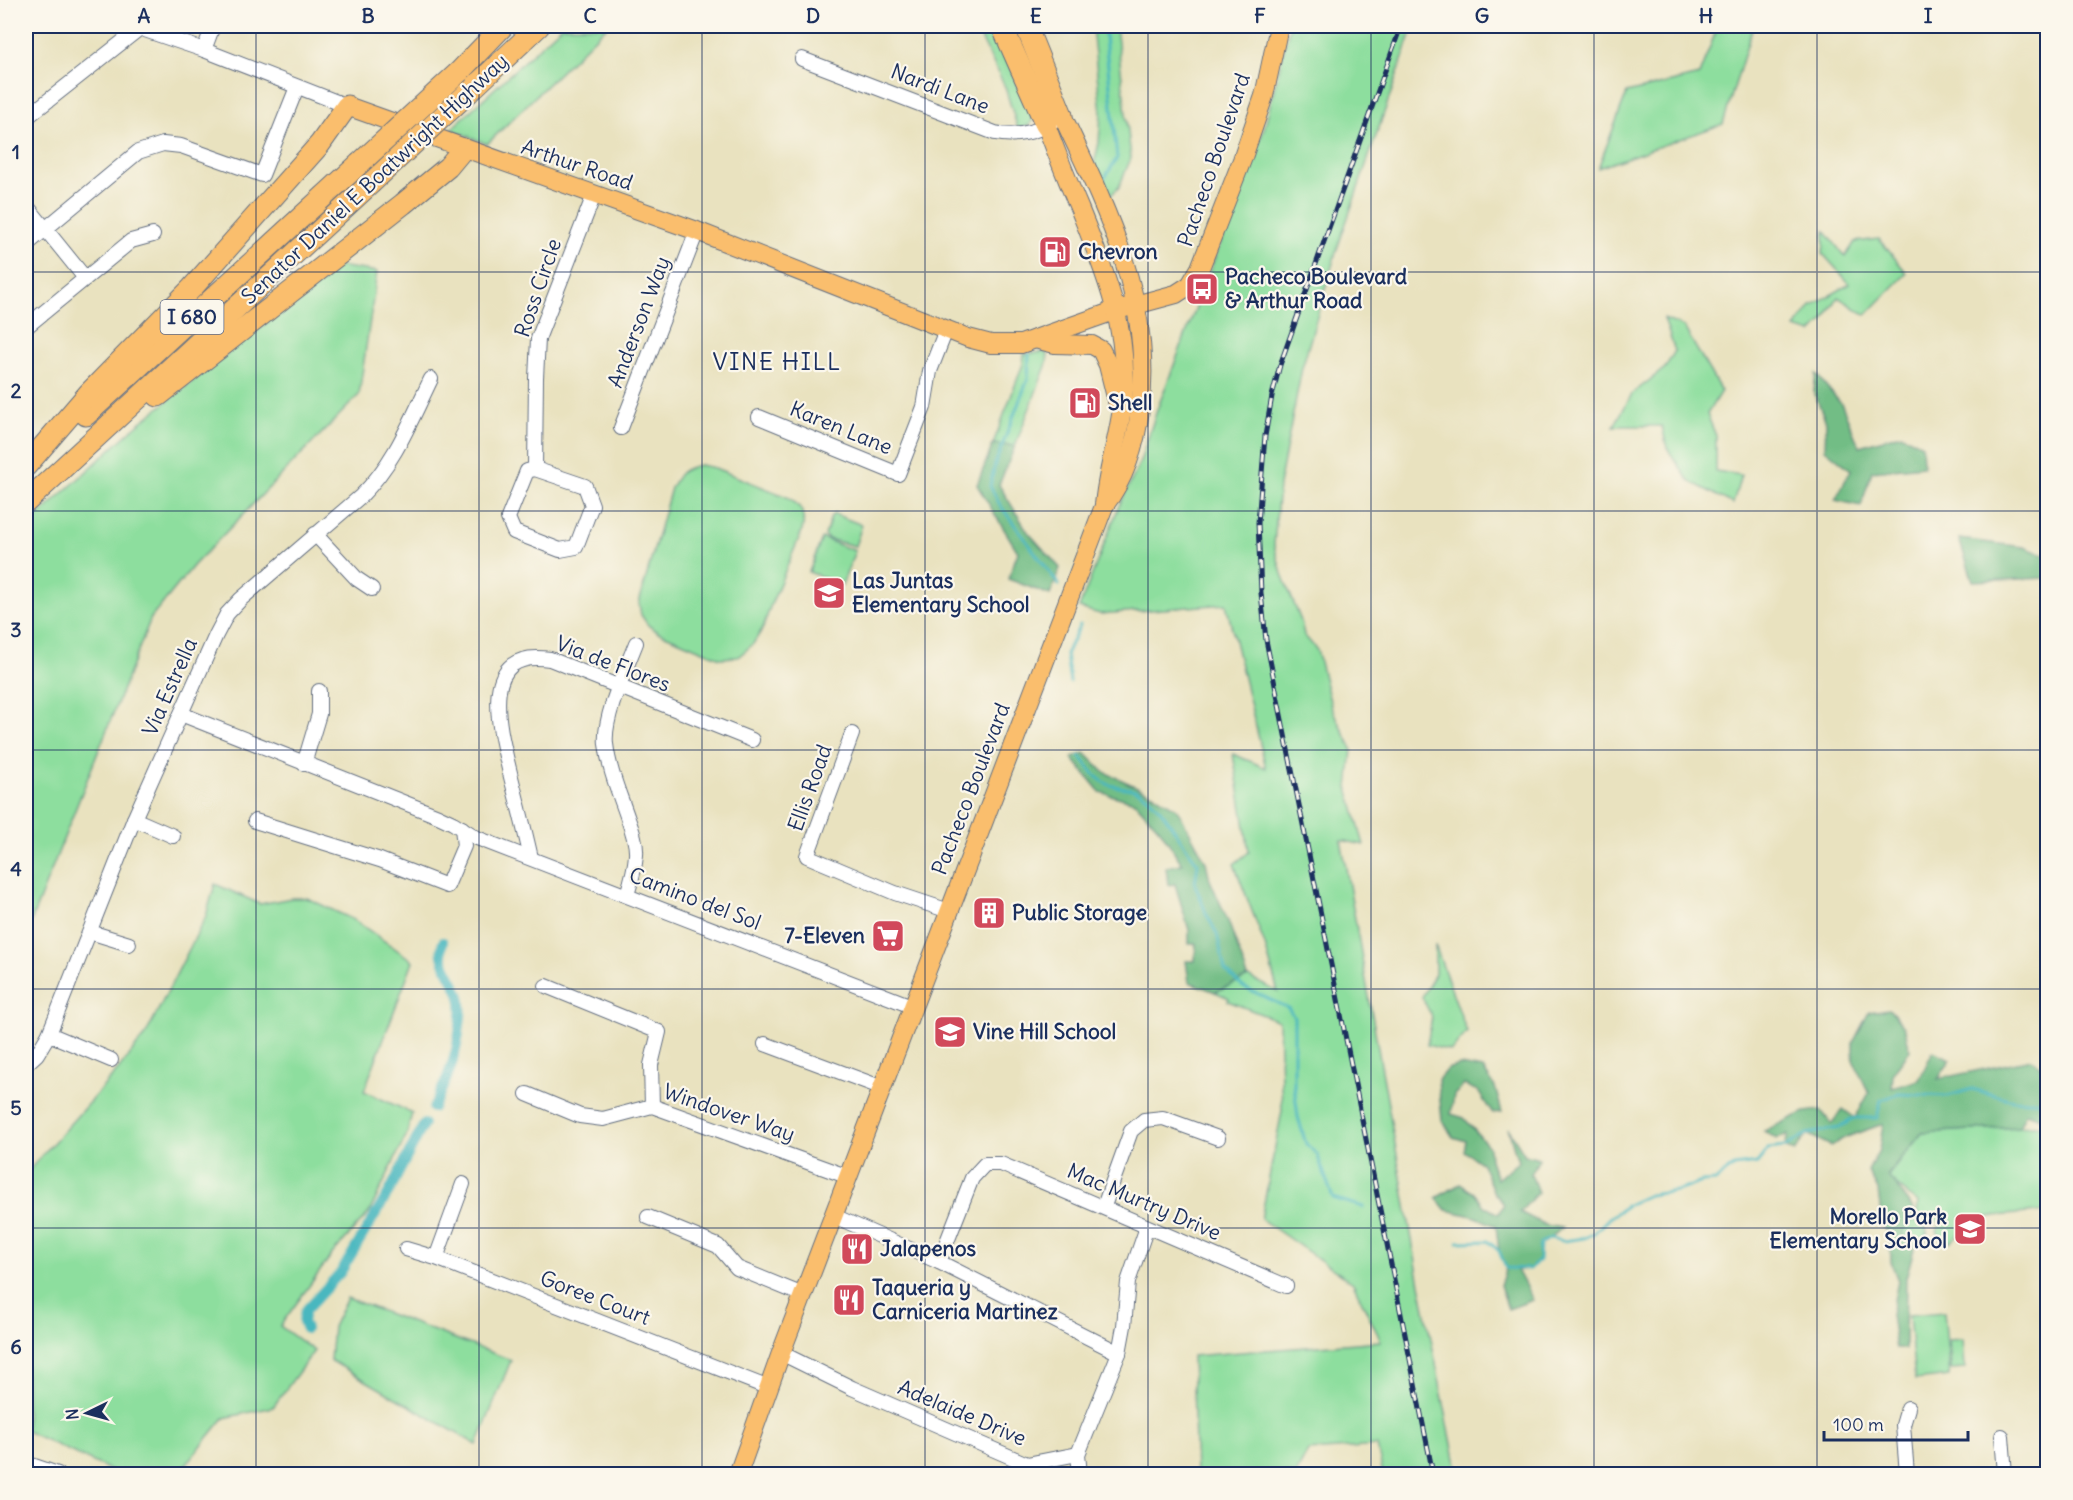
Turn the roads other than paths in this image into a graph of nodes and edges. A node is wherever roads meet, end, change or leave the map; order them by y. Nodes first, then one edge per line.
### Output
1 (213, 26) edge
2 (503, 26) edge
3 (539, 26) edge
4 (1002, 26) edge
5 (1026, 26) edge
6 (1279, 26) edge
7 (141, 27) edge
8 (204, 50) junction
9 (802, 59) dead end
10 (297, 87) junction
11 (347, 106) junction
12 (26, 118) edge
13 (1054, 120) junction
14 (463, 149) junction
15 (594, 195) junction
16 (26, 205) edge
17 (46, 228) junction
18 (697, 231) junction
19 (153, 235) dead end
20 (26, 245) edge
21 (85, 278) junction
22 (1136, 305) junction
23 (1117, 310) junction
24 (26, 327) edge
25 (945, 330) junction
26 (1035, 339) junction
27 (431, 379) dead end
28 (1120, 410) junction
29 (759, 417) dead end
30 (621, 428) dead end
31 (104, 429) junction
32 (26, 466) edge
33 (535, 469) junction
34 (26, 471) edge
35 (26, 502) edge
36 (1104, 506) junction
37 (315, 534) junction
38 (372, 589) dead end
39 (636, 643) dead end
40 (618, 688) junction
41 (319, 691) dead end
42 (181, 714) junction
43 (852, 734) dead end
44 (752, 740) dead end
45 (304, 764) junction
46 (134, 819) junction
47 (255, 821) dead end
48 (462, 828) junction
49 (173, 836) dead end
50 (531, 858) junction
51 (627, 895) junction
52 (949, 911) junction
53 (90, 932) junction
54 (129, 944) dead end
55 (546, 986) dead end
56 (914, 1006) junction
57 (49, 1034) junction
58 (765, 1044) dead end
59 (111, 1060) dead end
60 (26, 1064) edge
61 (883, 1089) junction
62 (527, 1094) dead end
63 (652, 1106) junction
64 (1218, 1138) dead end
65 (849, 1177) junction
66 (463, 1184) dead end
67 (1104, 1206) junction
68 (834, 1215) junction
69 (648, 1217) dead end
70 (1147, 1227) junction
71 (406, 1248) dead end
72 (436, 1258) junction
73 (939, 1262) junction
74 (1286, 1286) dead end
75 (803, 1294) junction
76 (781, 1353) junction
77 (1119, 1353) junction
78 (769, 1388) junction
79 (1908, 1408) dead end
80 (2002, 1436) dead end
81 (1078, 1454) junction
82 (26, 1463) edge
83 (57, 1474) edge
84 (738, 1474) edge
85 (1080, 1474) edge
86 (1907, 1474) edge
87 (2005, 1474) edge

1 - 8 street
2 - 34 highway, Senator Daniel E Boatwright Highway / I 680, bridge
3 - 31 highway, Senator Daniel E Boatwright Highway / I 680, bridge
4 - 13 highway
5 - 13 highway
6 - 22 main road, Pacheco Boulevard
7 - 8 street, Arthur Road
7 - 12 street, Arthur Road
8 - 10 street, Arthur Road
9 - 13 street, Nardi Lane
10 - 11 street, Arthur Road
10 - 17 street
11 - 14 main road, Arthur Road
11 - 32 highway
13 - 22 main road, Pacheco Boulevard
13 - 23 main road, Pacheco Boulevard
14 - 15 main road, Arthur Road
14 - 31 highway
15 - 18 main road, Arthur Road
15 - 33 street, Ross Circle
16 - 17 street
17 - 20 street
17 - 21 street
18 - 25 main road, Arthur Road
18 - 30 street, Anderson Way
19 - 21 street
21 - 24 street
22 - 23 main road, Arthur Road
22 - 36 main road, Pacheco Boulevard
23 - 26 main road, Arthur Road
23 - 28 main road, Pacheco Boulevard
25 - 26 main road, Arthur Road
25 - 29 street, Karen Lane
26 - 28 main road
27 - 37 street, Via Estrella
28 - 36 main road, Pacheco Boulevard
31 - 35 highway, Senator Daniel E Boatwright Highway / I 680
33 - 33 street
36 - 52 main road, Pacheco Boulevard
37 - 38 street
37 - 42 street, Via Estrella
39 - 40 street
40 - 44 street, Via de Flores
40 - 50 street, Via de Flores
40 - 51 street
41 - 45 street
42 - 45 street, Camino del Sol
42 - 46 street, Via Estrella
43 - 52 street, Ellis Road
45 - 48 street, Camino del Sol
46 - 49 street
46 - 53 street, Via Estrella
47 - 48 street
48 - 50 street, Camino del Sol
50 - 51 street, Camino del Sol
51 - 56 street, Camino del Sol
52 - 56 main road, Pacheco Boulevard
53 - 54 street
53 - 57 street, Via Estrella
55 - 63 street
56 - 61 main road, Pacheco Boulevard
57 - 59 street
57 - 60 street, Via Estrella
58 - 61 street
61 - 65 main road, Pacheco Boulevard
62 - 63 street, Windover Way
63 - 65 street, Windover Way
64 - 67 street
65 - 68 main road, Pacheco Boulevard
66 - 72 street
67 - 70 street, Mac Murtry Drive
67 - 73 street, Mac Murtry Drive
68 - 73 street
68 - 75 main road, Pacheco Boulevard
69 - 75 street
70 - 74 street, Mac Murtry Drive
70 - 77 street
71 - 72 street, Goree Court
72 - 78 street, Goree Court
73 - 77 street
75 - 76 main road, Pacheco Boulevard
76 - 78 main road, Pacheco Boulevard
76 - 81 street, Adelaide Drive
77 - 81 street
78 - 84 main road, Pacheco Boulevard
79 - 86 street
80 - 87 street
81 - 85 street
82 - 83 street

